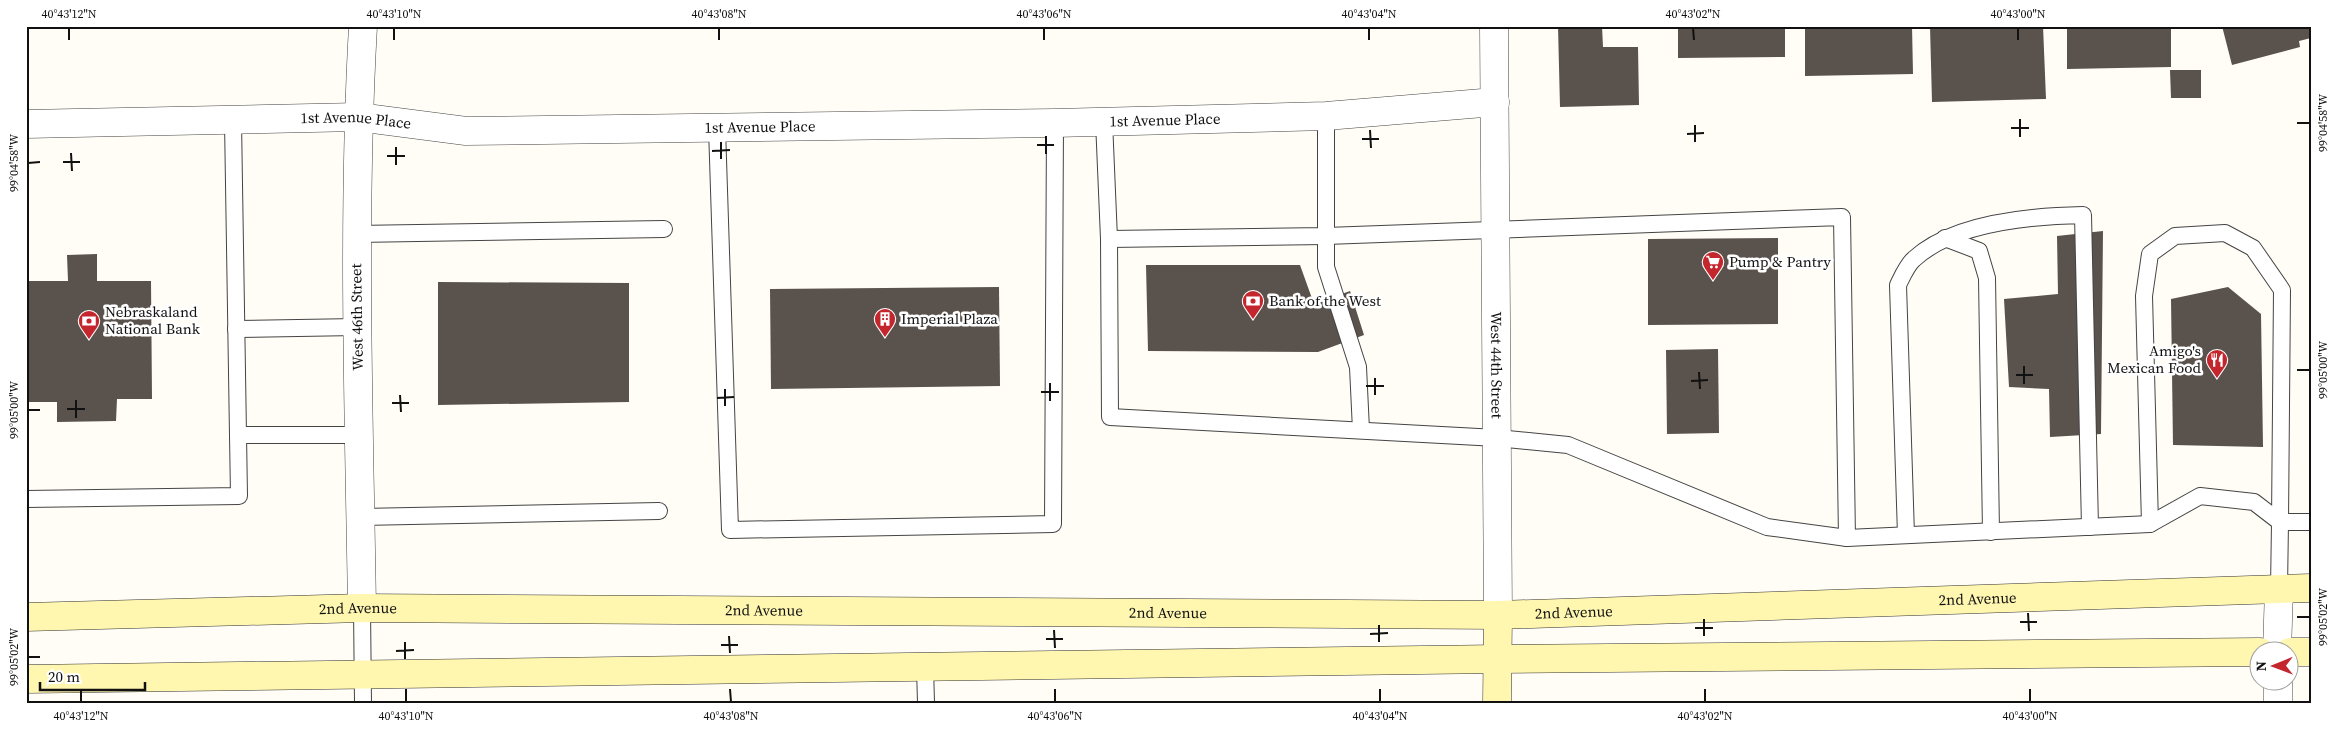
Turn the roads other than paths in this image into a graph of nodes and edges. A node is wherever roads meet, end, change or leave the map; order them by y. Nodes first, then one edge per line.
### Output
1 (363, 26) edge
2 (1494, 26) edge
3 (1495, 102) junction
4 (1326, 116) junction
5 (358, 117) junction
6 (233, 121) junction
7 (1104, 121) junction
8 (1056, 123) junction
9 (26, 124) edge
10 (717, 128) junction
11 (664, 229) dead end
12 (1495, 229) junction
13 (356, 234) junction
14 (1326, 236) junction
15 (1944, 238) junction
16 (1109, 240) junction
17 (357, 327) junction
18 (236, 329) junction
19 (1361, 430) junction
20 (238, 435) junction
21 (358, 435) junction
22 (1497, 438) junction
23 (26, 485) edge
24 (26, 499) edge
25 (659, 511) dead end
26 (361, 517) junction
27 (2280, 522) junction
28 (2311, 522) edge
29 (2150, 524) junction
30 (2090, 527) junction
31 (1991, 532) junction
32 (1906, 535) junction
33 (1848, 538) junction
34 (2311, 588) edge
35 (2279, 589) junction
36 (362, 608) junction
37 (1498, 615) junction
38 (26, 617) edge
39 (2278, 642) edge
40 (2250, 652) edge
41 (1498, 659) junction
42 (925, 667) junction
43 (364, 675) junction
44 (26, 679) edge
45 (364, 703) edge
46 (926, 703) edge
47 (1497, 703) edge

1 - 5 street, West 46th Street
2 - 3 street, West 44th Street
3 - 4 street, 1st Avenue Place
3 - 12 street, West 44th Street
4 - 7 street, 1st Avenue Place
4 - 14 lane
5 - 6 street, 1st Avenue Place
5 - 10 street, 1st Avenue Place
5 - 13 street, West 46th Street
6 - 9 street, 1st Avenue Place
6 - 18 lane
7 - 8 street, 1st Avenue Place
7 - 16 lane
8 - 10 street, 1st Avenue Place
8 - 10 lane
11 - 13 lane
12 - 14 lane
12 - 22 street, West 44th Street
12 - 33 lane
13 - 17 street, West 46th Street
14 - 16 lane
14 - 19 lane
15 - 30 lane
15 - 31 lane
15 - 32 lane
16 - 19 lane
17 - 18 lane
17 - 21 street, West 46th Street
18 - 20 lane
19 - 22 lane
20 - 21 lane
20 - 24 lane
21 - 26 street, West 46th Street
22 - 33 lane
22 - 37 street, West 44th Street
23 - 24 lane
25 - 26 lane
26 - 36 street, West 46th Street
27 - 28 lane
27 - 29 lane
27 - 29 lane
27 - 35 lane
29 - 30 lane
30 - 31 lane
31 - 32 lane
32 - 33 lane
34 - 35 main road, 2nd Avenue
35 - 37 main road, 2nd Avenue
35 - 39 street
36 - 37 main road, 2nd Avenue
36 - 38 main road, 2nd Avenue
36 - 43 lane
37 - 41 main road, West 44th Street
40 - 41 main road
41 - 42 main road
41 - 47 main road, West 44th Street
42 - 43 main road
42 - 46 lane
43 - 44 main road
43 - 45 lane

